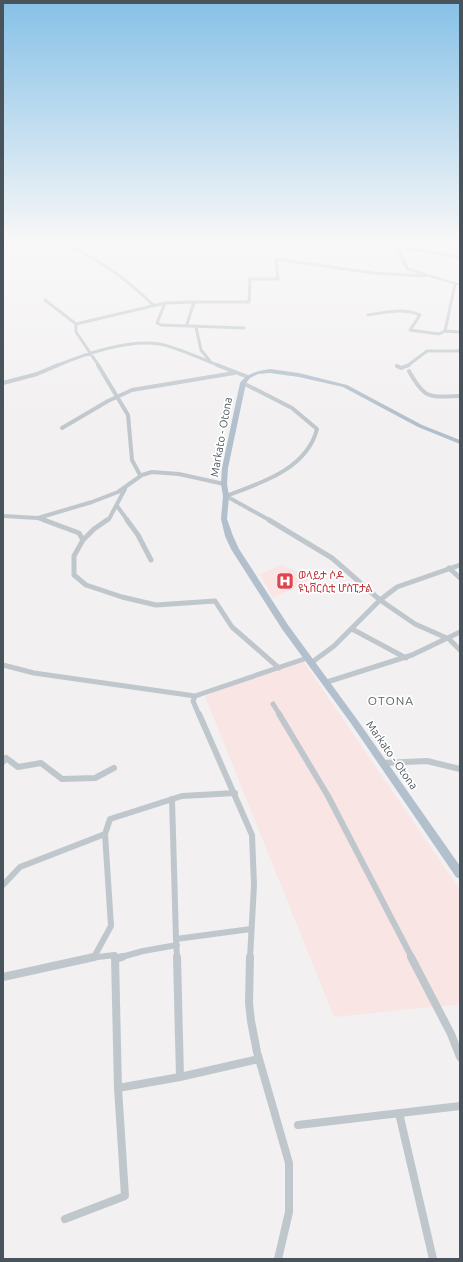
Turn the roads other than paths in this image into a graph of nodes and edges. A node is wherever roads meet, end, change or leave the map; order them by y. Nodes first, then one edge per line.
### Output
1 (46, 301) edge
2 (149, 301) edge
3 (249, 301) edge
4 (451, 301) edge
5 (194, 302) junction
6 (165, 303) junction
7 (153, 305) junction
8 (368, 315) dead end
9 (76, 324) junction
10 (187, 324) junction
11 (196, 327) junction
12 (244, 328) dead end
13 (445, 331) junction
14 (460, 332) edge
15 (460, 351) edge
16 (91, 352) junction
17 (214, 364) junction
18 (397, 366) dead end
19 (409, 372) dead end
20 (235, 373) junction
21 (245, 380) junction
22 (3, 383) edge
23 (117, 396) junction
24 (460, 396) edge
25 (62, 428) dead end
26 (460, 442) edge
27 (140, 474) junction
28 (224, 484) junction
29 (126, 488) junction
30 (226, 496) junction
31 (117, 506) junction
32 (3, 516) edge
33 (38, 518) junction
34 (83, 540) junction
35 (151, 560) dead end
36 (460, 565) edge
37 (449, 568) junction
38 (460, 578) edge
39 (380, 600) junction
40 (352, 629) junction
41 (460, 632) edge
42 (449, 639) junction
43 (460, 650) edge
44 (406, 658) junction
45 (309, 660) junction
46 (3, 665) edge
47 (279, 668) junction
48 (326, 682) junction
49 (195, 696) junction
50 (273, 704) dead end
51 (3, 762) edge
52 (383, 763) junction
53 (114, 768) dead end
54 (460, 769) edge
55 (235, 793) junction
56 (172, 799) junction
57 (105, 834) junction
58 (460, 874) edge
59 (3, 885) edge
60 (251, 929) junction
61 (176, 942) junction
62 (94, 957) junction
63 (115, 959) junction
64 (3, 977) edge
65 (460, 1057) edge
66 (259, 1058) junction
67 (180, 1077) junction
68 (118, 1088) junction
69 (460, 1106) edge
70 (399, 1113) junction
71 (298, 1125) dead end
72 (65, 1219) dead end
73 (278, 1259) edge
74 (433, 1259) edge

1 - 9 street
2 - 7 street
3 - 5 street
4 - 13 street
5 - 6 street
5 - 10 street
6 - 7 street
6 - 10 street
7 - 9 street
8 - 13 street
9 - 16 street
10 - 11 street
11 - 12 street
11 - 17 street
13 - 14 street
15 - 18 street
16 - 17 street
16 - 22 street
16 - 23 street
17 - 20 street
19 - 24 street
20 - 21 street
20 - 23 street
21 - 26 main road
21 - 28 main road, Markato - Otona
21 - 30 street
23 - 25 street
23 - 27 street
27 - 28 street
27 - 29 street
28 - 30 main road, Markato - Otona
29 - 31 street
29 - 33 street
30 - 39 street
30 - 45 main road, Markato - Otona
31 - 34 street
31 - 35 street
32 - 33 street
33 - 34 street
34 - 47 street
36 - 37 street
37 - 38 street
37 - 39 street
39 - 40 street
39 - 42 street
40 - 44 street
40 - 45 street
41 - 42 street
42 - 43 street
42 - 44 street
44 - 48 street
45 - 47 street
45 - 48 main road, Markato - Otona
46 - 49 street
47 - 49 street
48 - 52 main road, Markato - Otona
49 - 55 street
50 - 65 street
51 - 53 street
52 - 54 street
52 - 58 main road, Markato - Otona
55 - 56 street
55 - 60 street
56 - 57 street
56 - 61 street
57 - 59 street
57 - 62 street
60 - 61 street
60 - 66 street
61 - 63 street
61 - 67 street
62 - 63 street
62 - 64 street
63 - 68 street
66 - 67 street
66 - 73 street
67 - 68 street
68 - 72 street
69 - 70 street
70 - 71 street
70 - 74 street

